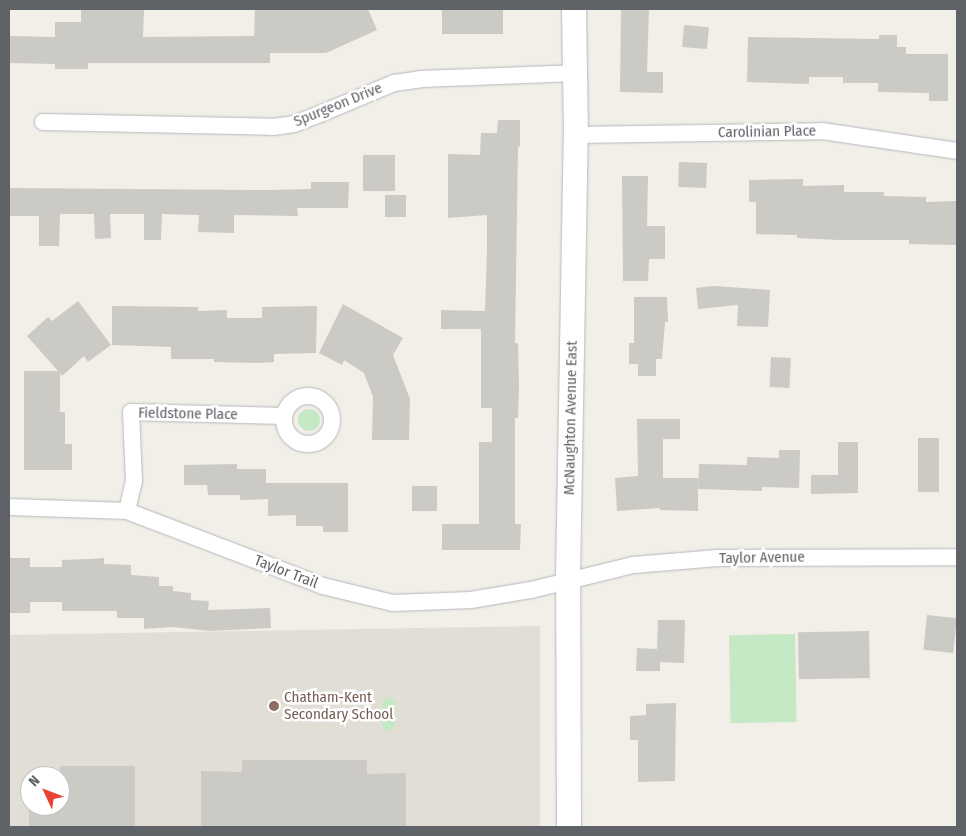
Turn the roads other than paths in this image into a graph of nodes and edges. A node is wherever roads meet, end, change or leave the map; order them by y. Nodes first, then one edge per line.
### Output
1 (574, 9) edge
2 (574, 73) junction
3 (42, 122) dead end
4 (576, 135) junction
5 (957, 151) edge
6 (284, 416) dead end
7 (9, 507) edge
8 (127, 511) junction
9 (957, 558) edge
10 (568, 580) junction
11 (569, 827) edge

1 - 2 main road, McNaughton Avenue East
2 - 3 street, Spurgeon Drive
2 - 4 main road, McNaughton Avenue East
4 - 5 street, Carolinian Place
4 - 10 main road, McNaughton Avenue East
6 - 8 street, Fieldstone Place
7 - 8 street, Taylor Trail
8 - 10 street, Taylor Trail
9 - 10 street, Taylor Avenue
10 - 11 main road, McNaughton Avenue East

